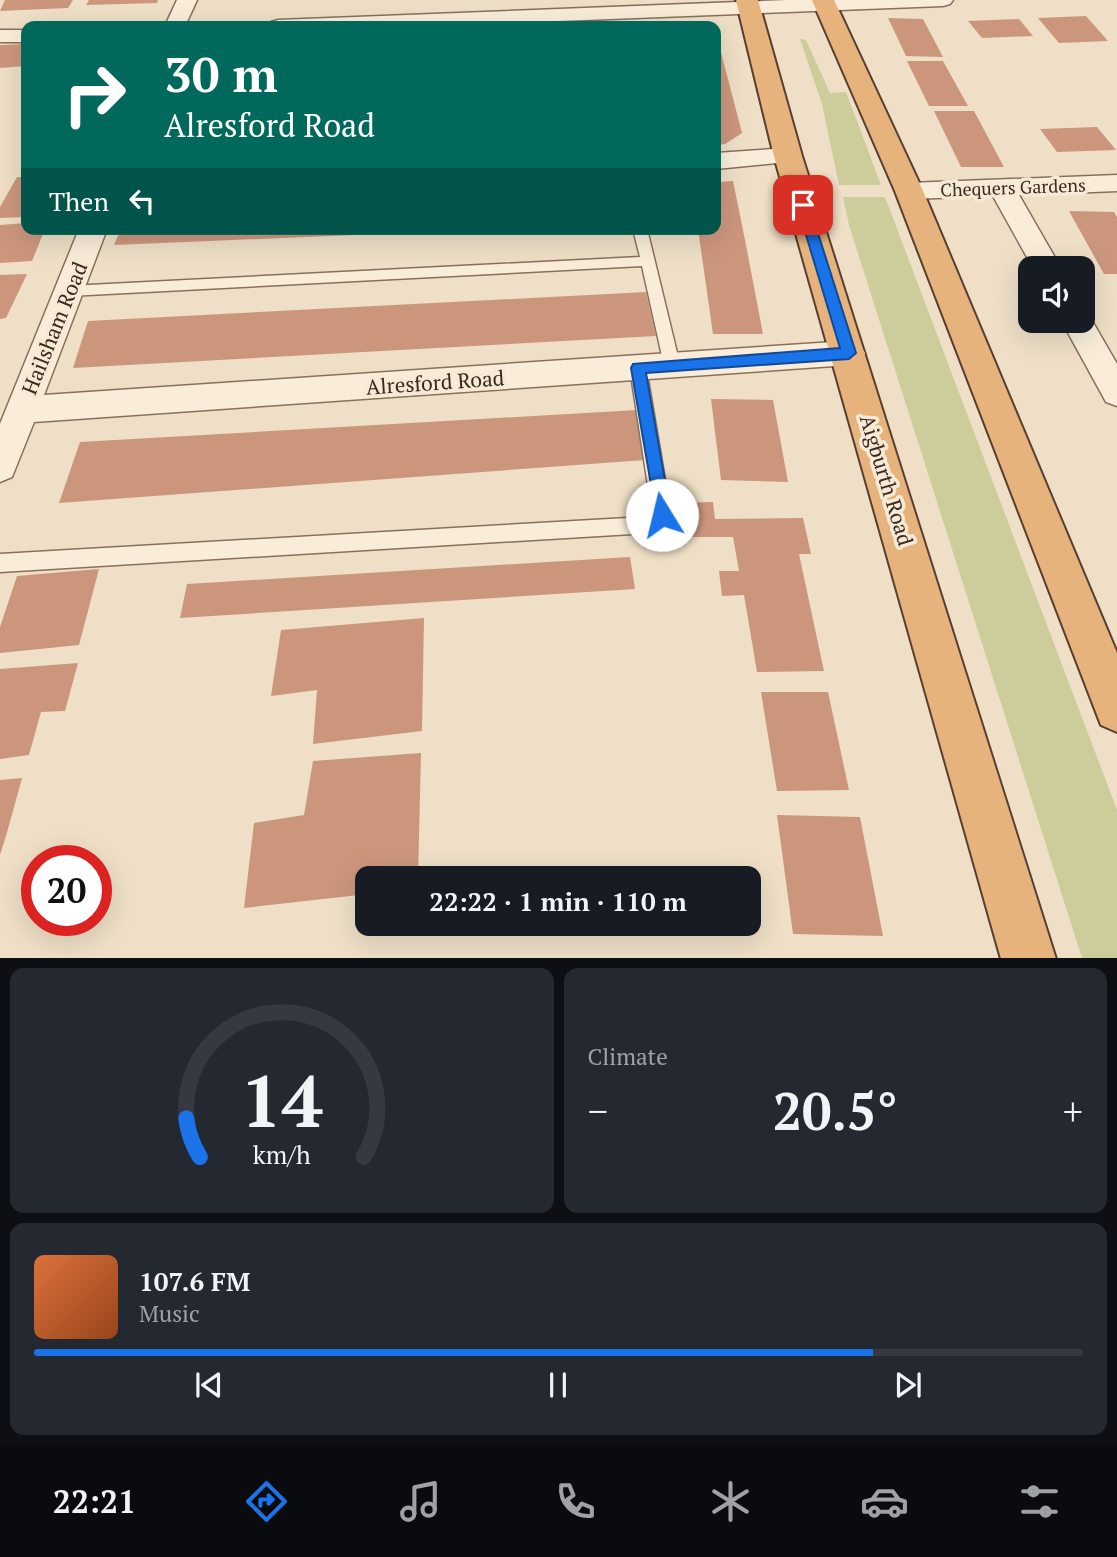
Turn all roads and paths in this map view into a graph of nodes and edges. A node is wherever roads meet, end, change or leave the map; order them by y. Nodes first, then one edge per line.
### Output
1 (187, 0) edge
2 (943, 0) edge
3 (824, 2) edge
4 (748, 3) edge
5 (177, 21) edge
6 (380, 21) edge
7 (0, 36) edge
8 (21, 36) edge
9 (788, 156) junction
10 (721, 161) edge
11 (1117, 183) edge
12 (1002, 189) junction
13 (909, 191) junction
14 (91, 235) edge
15 (642, 235) edge
16 (1040, 256) edge
17 (648, 261) junction
18 (69, 291) junction
19 (1083, 333) edge
20 (849, 353) junction
21 (672, 365) junction
22 (638, 368) junction
23 (1117, 393) edge
24 (21, 410) junction
25 (0, 467) edge
26 (0, 564) edge
27 (1117, 709) edge
28 (1029, 958) edge

1 - 5 street
2 - 3 street
3 - 4 street
3 - 13 highway
4 - 6 street
4 - 9 highway, Aigburth Road
7 - 8 street
9 - 10 street
9 - 20 highway, Aigburth Road
11 - 12 street, Chequers Gardens
12 - 13 street, Chequers Gardens
12 - 16 street
13 - 27 highway
14 - 18 street, Hailsham Road
15 - 17 lane
17 - 18 lane
17 - 21 lane
18 - 24 street, Hailsham Road
19 - 23 street
20 - 21 street, Alresford Road
20 - 28 highway, Aigburth Road
21 - 22 street, Alresford Road
22 - 24 street, Alresford Road
22 - 26 lane
24 - 25 street, Hailsham Road

